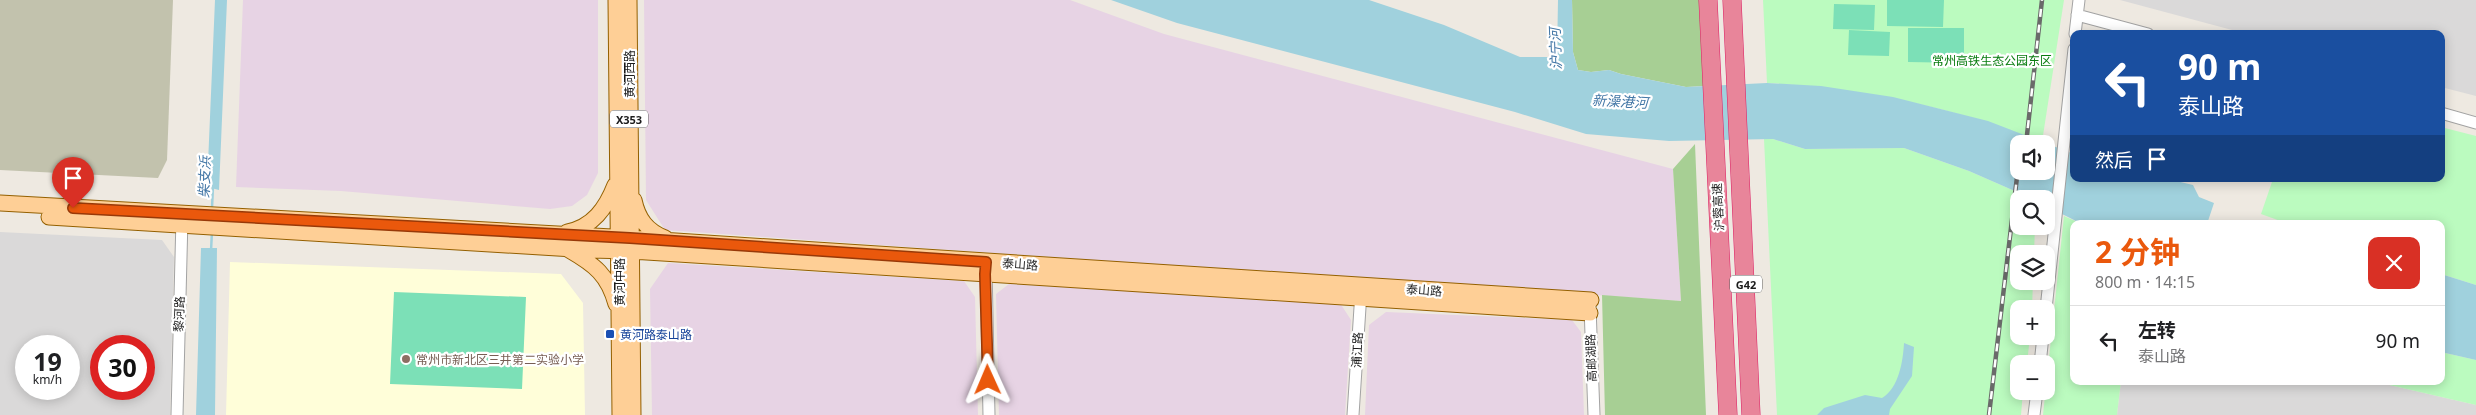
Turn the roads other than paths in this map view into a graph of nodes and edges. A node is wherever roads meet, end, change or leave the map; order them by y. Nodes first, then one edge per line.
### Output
1 (616, 0) edge
2 (629, 0) edge
3 (1708, 0) edge
4 (1732, 0) edge
5 (2079, 0) edge
6 (2078, 16) junction
7 (2076, 30) edge
8 (2132, 30) edge
9 (2070, 84) edge
10 (2445, 114) edge
11 (2476, 123) edge
12 (624, 182) junction
13 (0, 203) edge
14 (0, 213) edge
15 (185, 220) junction
16 (243, 223) junction
17 (554, 235) junction
18 (673, 242) junction
19 (625, 244) junction
20 (566, 248) junction
21 (986, 268) junction
22 (1361, 292) junction
23 (2047, 300) edge
24 (1590, 307) joint
25 (619, 318) junction
26 (2036, 400) edge
27 (177, 415) edge
28 (620, 415) edge
29 (633, 415) edge
30 (989, 415) edge
31 (1353, 415) edge
32 (1594, 415) edge
33 (1728, 415) edge
34 (1751, 415) edge
35 (2034, 415) edge

1 - 12 main road, 黄河西路 / X353
2 - 12 main road, 黄河西路 / X353
3 - 33 highway, 沪蓉高速 / G42
4 - 34 highway, 沪蓉高速 / G42
5 - 6 street
6 - 7 street
6 - 8 street
9 - 23 street
10 - 11 street
12 - 17 main road
12 - 18 main road
12 - 19 main road, 黄河西路 / X353
13 - 15 main road, 泰山路
14 - 15 main road, 泰山路
15 - 16 main road, 泰山路
15 - 27 street, 黎河路
16 - 17 main road, 泰山路
16 - 20 main road, 泰山路
17 - 19 main road, 泰山路
18 - 19 main road, 泰山路
18 - 21 main road, 泰山路
19 - 20 main road, 泰山路
19 - 21 main road, 泰山路
19 - 25 main road, 黄河中路 / X353
19 - 29 main road, 黄河中路 / X353
20 - 25 main road
21 - 22 main road, 泰山路
21 - 30 street
22 - 24 main road, 泰山路
22 - 31 street, 浦江路
24 - 32 street, 高邮湖路
25 - 28 main road, 黄河中路 / X353
26 - 35 street

